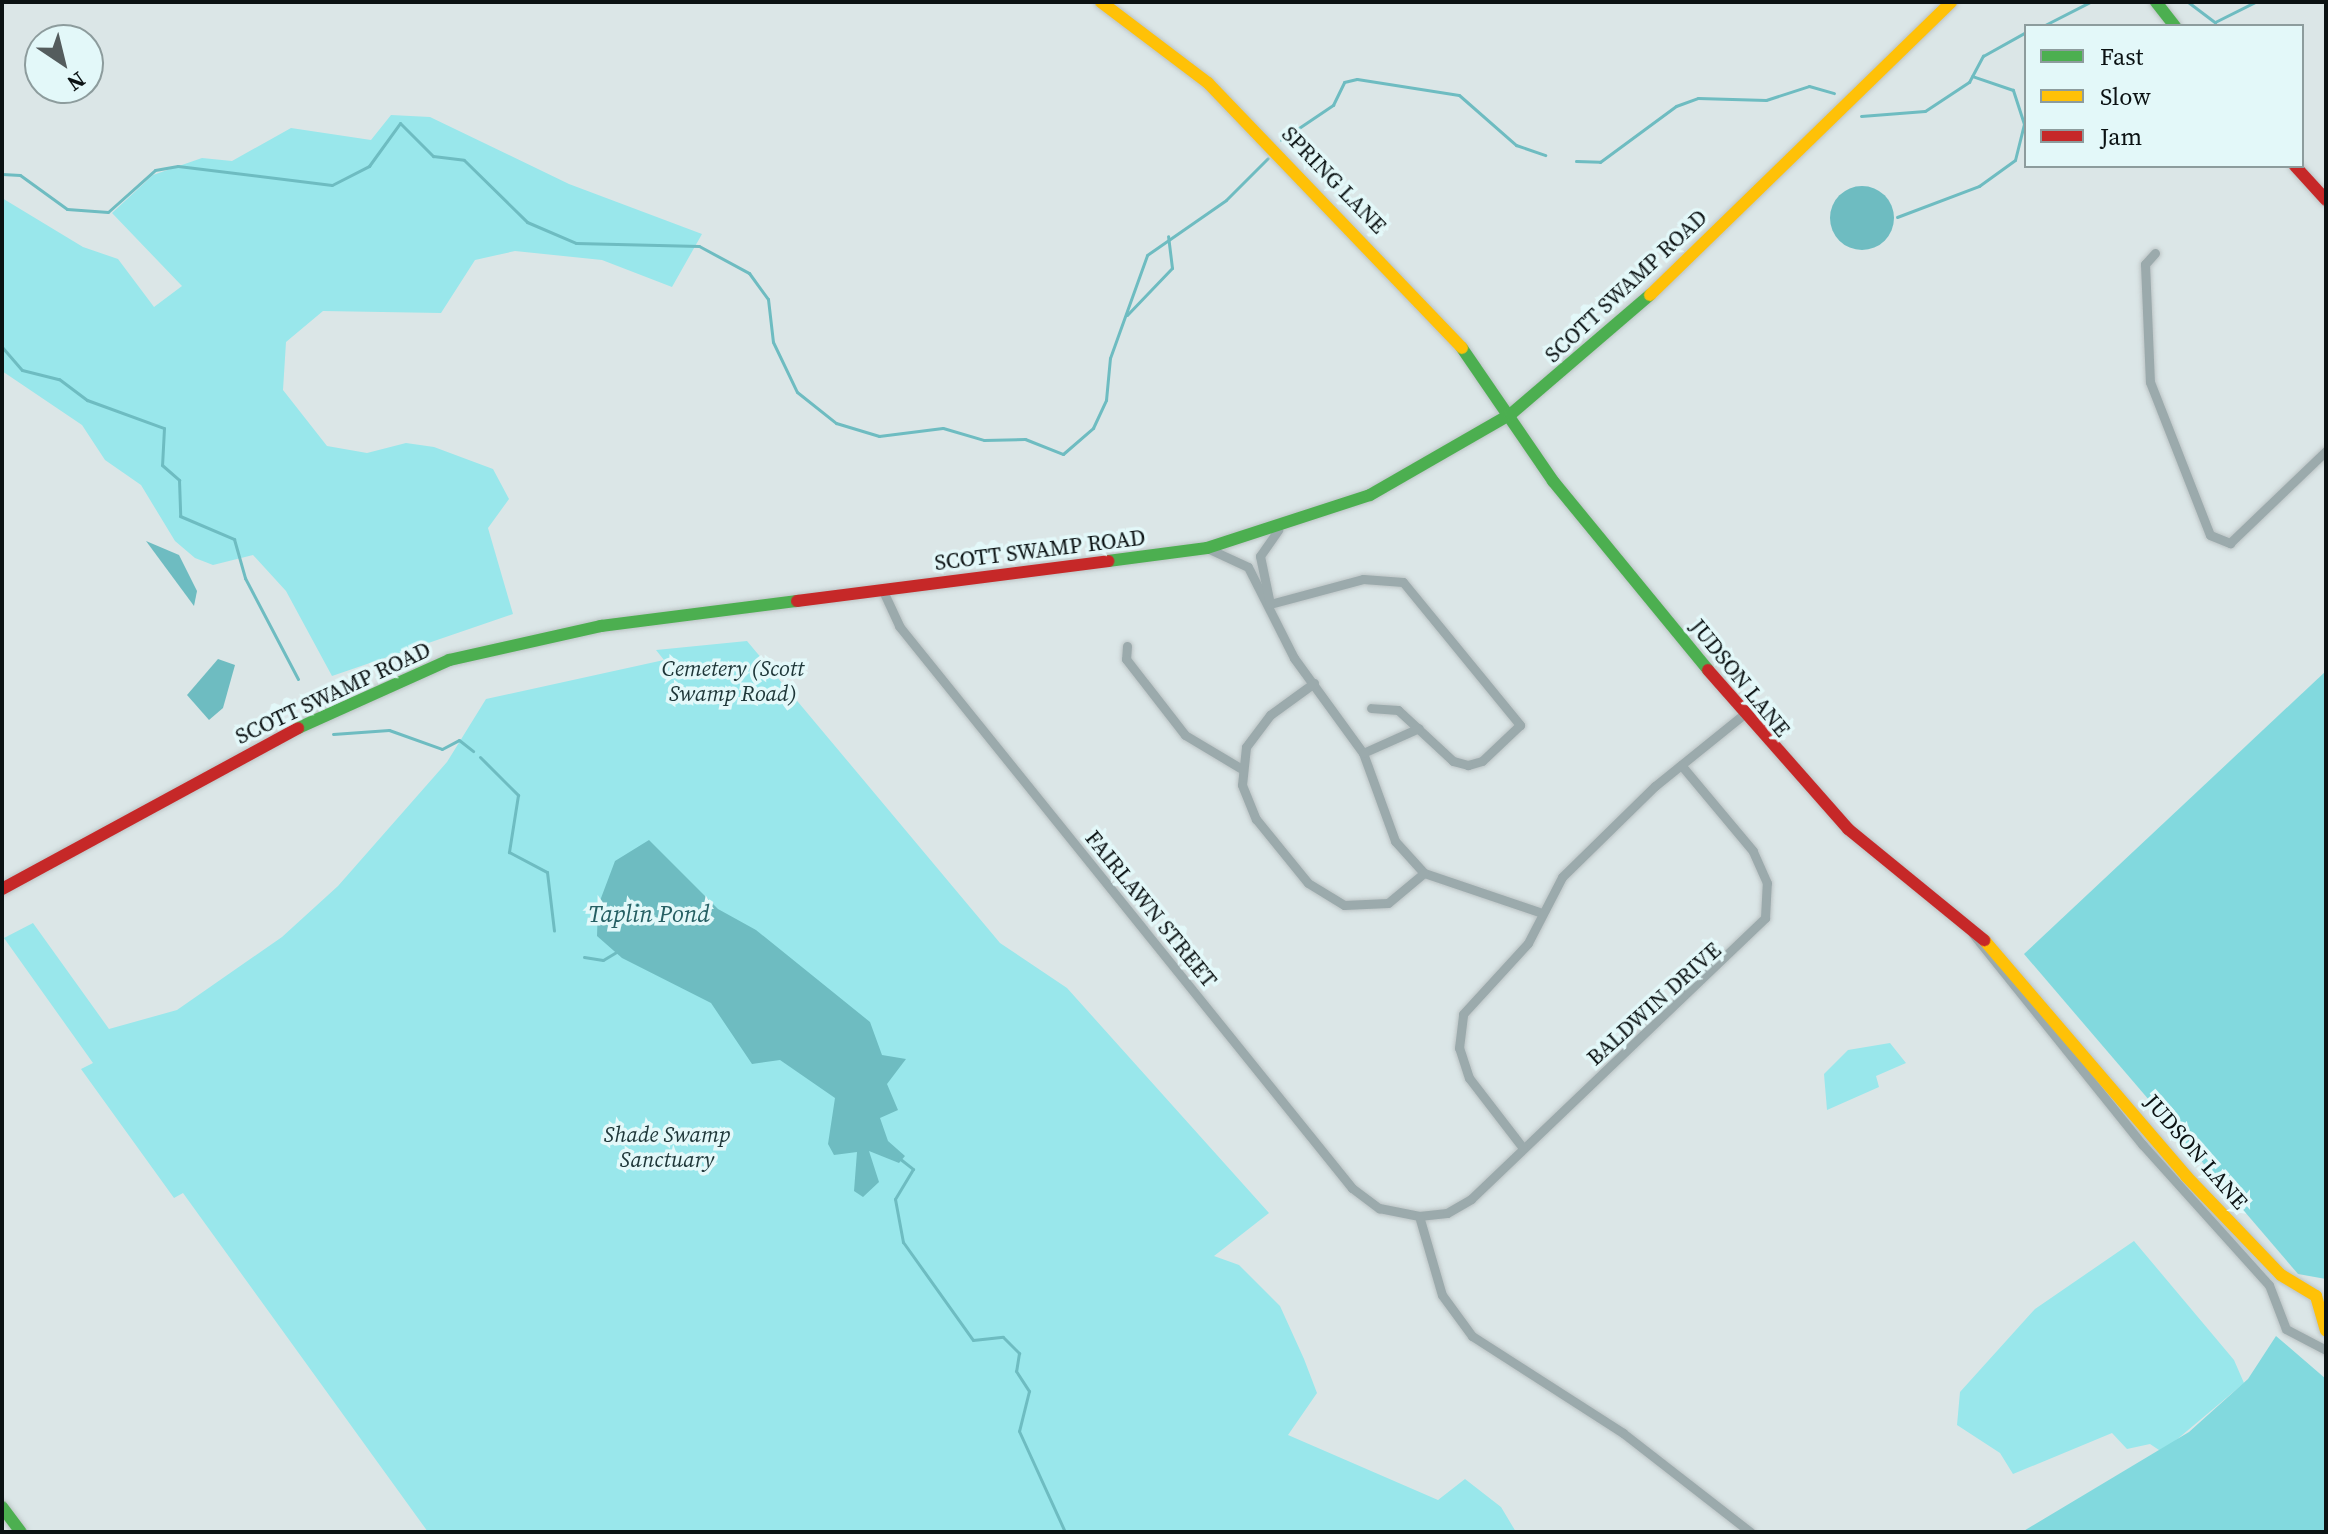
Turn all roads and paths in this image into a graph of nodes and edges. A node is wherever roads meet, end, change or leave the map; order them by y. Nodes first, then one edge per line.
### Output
1 (1101, 2) edge
2 (1951, 2) edge
3 (2157, 4) edge
4 (2173, 24) edge
5 (2297, 168) edge
6 (2326, 200) edge
7 (2155, 253) dead end
8 (1511, 414) junction
9 (2326, 451) edge
10 (1278, 530) junction
11 (1207, 548) junction
12 (883, 591) junction
13 (1270, 604) junction
14 (1127, 646) dead end
15 (1314, 683) junction
16 (1371, 708) dead end
17 (1743, 715) junction
18 (1419, 728) junction
19 (1363, 753) junction
20 (1681, 765) junction
21 (1242, 769) junction
22 (1424, 873) junction
23 (2, 889) edge
24 (1539, 912) junction
25 (1973, 934) junction
26 (1523, 1148) junction
27 (1419, 1216) junction
28 (2324, 1326) edge
29 (2305, 1335) junction
30 (2326, 1350) edge
31 (2, 1507) edge
32 (21, 1532) edge
33 (1750, 1532) edge

1 - 8 main road, SPRING LANE
2 - 8 main road, SCOTT SWAMP ROAD
3 - 4 main road
5 - 6 main road
7 - 9 street
8 - 10 main road, SCOTT SWAMP ROAD
8 - 17 main road, JUDSON LANE
10 - 11 main road, SCOTT SWAMP ROAD
10 - 13 street
11 - 12 main road, SCOTT SWAMP ROAD
11 - 13 street
12 - 23 main road, SCOTT SWAMP ROAD
12 - 27 street, FAIRLAWN STREET
13 - 15 street
13 - 18 street
14 - 21 street
15 - 19 street
15 - 21 street
16 - 18 street
17 - 20 street
17 - 25 main road, JUDSON LANE
18 - 19 street
19 - 22 street
20 - 24 street
20 - 26 street, BALDWIN DRIVE
21 - 22 street
22 - 24 street
24 - 26 street
25 - 28 main road, JUDSON LANE
25 - 29 street, JUDSON LANE
26 - 27 street, BALDWIN DRIVE
27 - 33 street
28 - 29 street, JUDSON LANE
29 - 30 street, JUDSON LANE
31 - 32 main road

